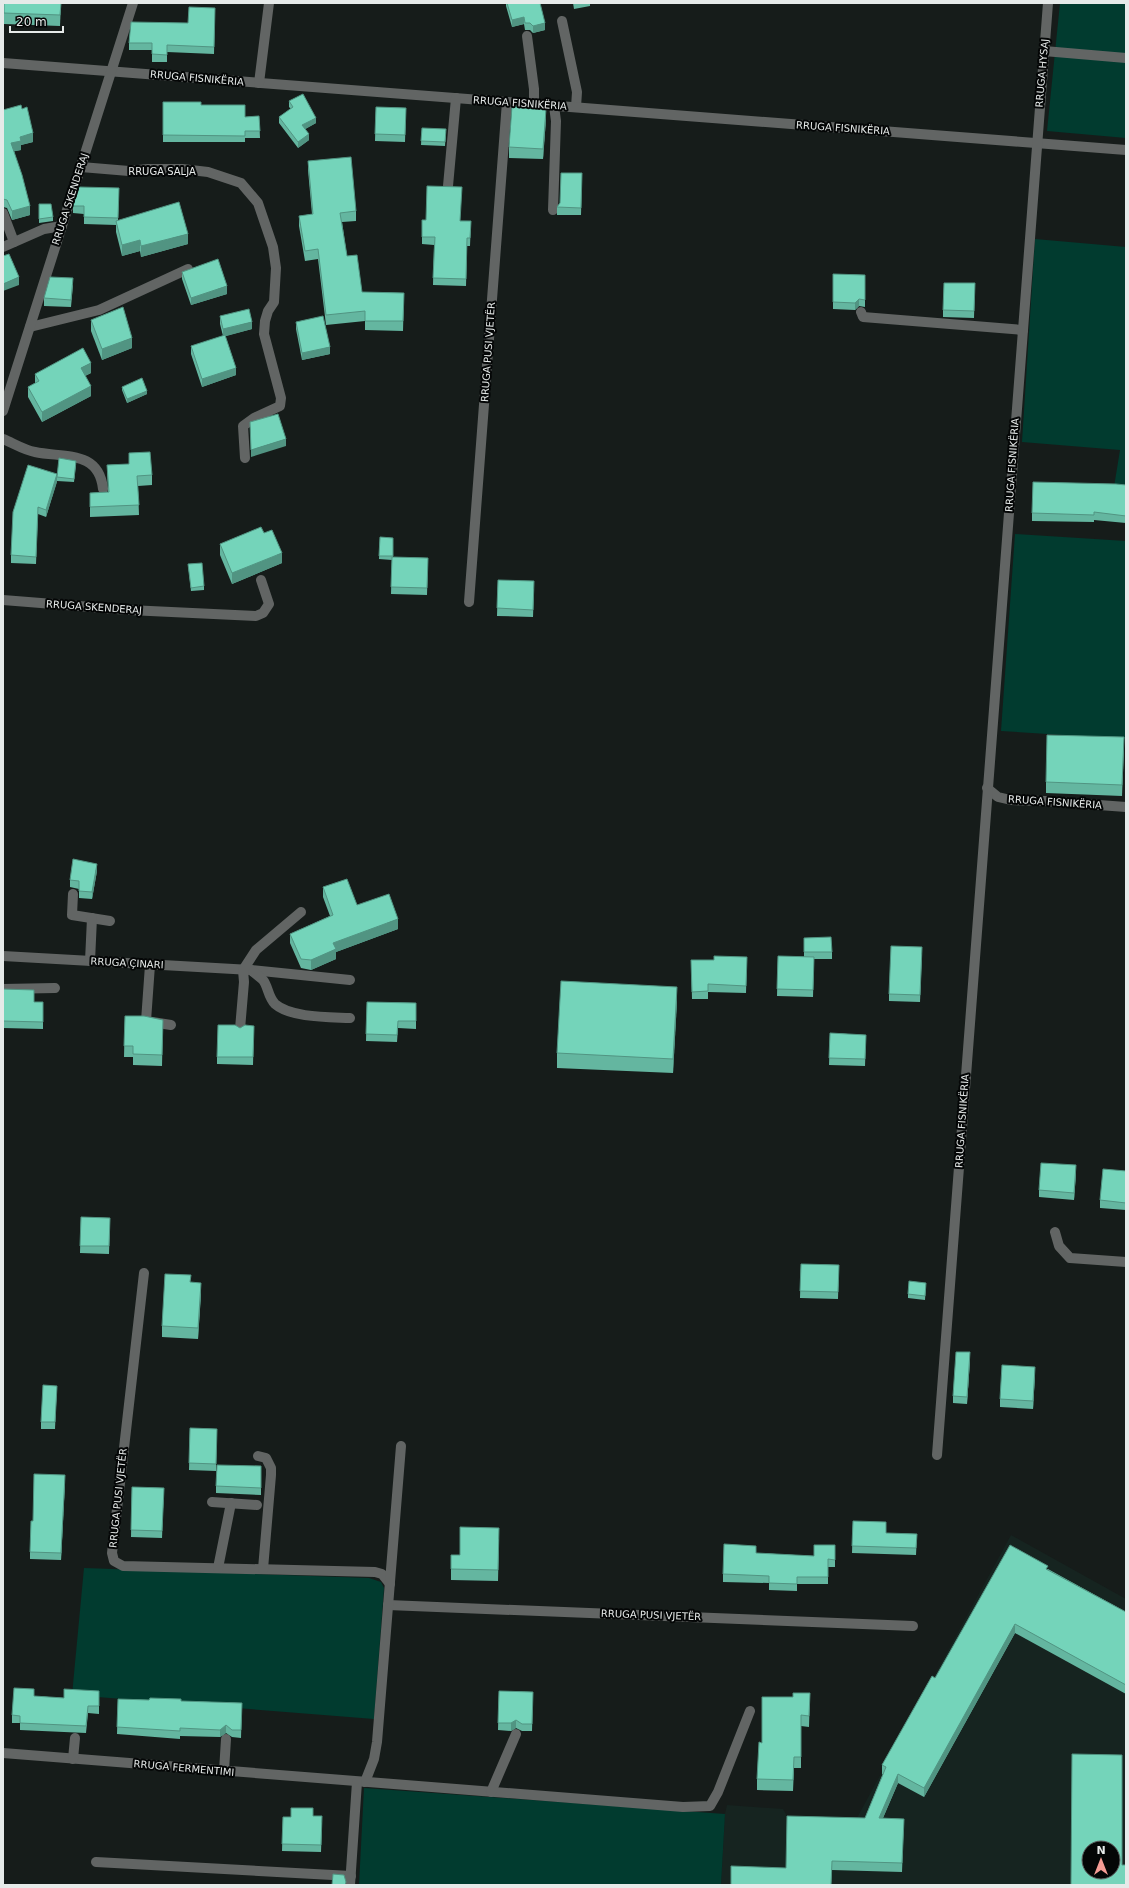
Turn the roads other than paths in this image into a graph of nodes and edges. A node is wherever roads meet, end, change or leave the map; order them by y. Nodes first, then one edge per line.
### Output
1 (133, 3) edge
2 (269, 3) edge
3 (1048, 3) edge
4 (562, 21) dead end
5 (527, 36) dead end
6 (1044, 51) junction
7 (1126, 58) edge
8 (3, 63) edge
9 (112, 71) junction
10 (259, 83) junction
11 (456, 98) junction
12 (507, 102) junction
13 (534, 104) junction
14 (554, 106) junction
15 (576, 107) junction
16 (1037, 143) junction
17 (1126, 150) edge
18 (81, 167) junction
19 (448, 186) edge
20 (553, 210) dead end
21 (3, 213) edge
22 (62, 226) junction
23 (14, 242) junction
24 (3, 247) edge
25 (188, 269) edge
26 (861, 312) dead end
27 (30, 327) junction
28 (1023, 330) junction
29 (3, 409) edge
30 (3, 439) edge
31 (245, 458) dead end
32 (103, 489) dead end
33 (261, 580) dead end
34 (3, 600) edge
35 (469, 602) dead end
36 (988, 788) junction
37 (1126, 807) edge
38 (73, 894) dead end
39 (301, 912) dead end
40 (92, 918) junction
41 (110, 921) dead end
42 (3, 956) edge
43 (90, 961) junction
44 (150, 965) junction
45 (247, 970) junction
46 (350, 980) dead end
47 (55, 988) dead end
48 (3, 989) edge
49 (350, 1018) dead end
50 (171, 1025) dead end
51 (240, 1029) edge
52 (1055, 1232) dead end
53 (1126, 1262) edge
54 (144, 1273) dead end
55 (401, 1446) dead end
56 (937, 1455) dead end
57 (258, 1456) dead end
58 (212, 1502) dead end
59 (231, 1503) junction
60 (257, 1505) dead end
61 (218, 1568) junction
62 (263, 1569) junction
63 (390, 1584) junction
64 (388, 1605) junction
65 (913, 1626) dead end
66 (750, 1711) dead end
67 (516, 1734) dead end
68 (75, 1738) dead end
69 (226, 1739) dead end
70 (3, 1753) edge
71 (73, 1759) junction
72 (224, 1771) junction
73 (361, 1782) junction
74 (492, 1792) junction
75 (96, 1862) dead end
76 (350, 1880) edge

1 - 9 street, RRUGA SKENDERAJ
2 - 10 street
3 - 6 street, RRUGA HYSAJ
4 - 15 street
5 - 13 street
6 - 7 street
6 - 16 street, RRUGA HYSAJ
8 - 9 street, RRUGA FISNIKËRIA
9 - 10 street, RRUGA FISNIKËRIA
9 - 18 street, RRUGA SKENDERAJ
10 - 11 street, RRUGA FISNIKËRIA
11 - 12 street, RRUGA FISNIKËRIA
11 - 19 street
12 - 13 street, RRUGA FISNIKËRIA
12 - 35 street, RRUGA PUSI VJETËR
13 - 14 street, RRUGA FISNIKËRIA
14 - 15 street, RRUGA FISNIKËRIA
14 - 20 street
15 - 16 street, RRUGA FISNIKËRIA
16 - 17 street, RRUGA FISNIKËRIA
16 - 28 street, RRUGA FISNIKËRIA
18 - 22 street, RRUGA SKENDERAJ
18 - 31 street, RRUGA SALJA
21 - 23 street
22 - 23 street
22 - 27 street, RRUGA SKENDERAJ
23 - 24 street
25 - 27 street
26 - 28 street
27 - 29 street, RRUGA SKENDERAJ
28 - 36 street, RRUGA FISNIKËRIA
30 - 32 street
33 - 34 street, RRUGA SKENDERAJ
36 - 37 street, RRUGA FISNIKËRIA
36 - 56 street, RRUGA FISNIKËRIA
38 - 40 street
39 - 45 street
40 - 41 street
40 - 43 street
42 - 43 street, RRUGA ÇINARI
43 - 44 street, RRUGA ÇINARI
44 - 45 street, RRUGA ÇINARI
44 - 50 street
45 - 46 street, RRUGA ÇINARI
45 - 49 street
45 - 51 street
47 - 48 street
52 - 53 street
54 - 61 street, RRUGA PUSI VJETËR
55 - 63 street
57 - 62 street
58 - 59 street
59 - 60 street
59 - 61 street
61 - 62 street, RRUGA PUSI VJETËR
62 - 63 street, RRUGA PUSI VJETËR
63 - 64 street
64 - 65 street, RRUGA PUSI VJETËR
64 - 73 street
66 - 74 street, RRUGA FERMENTIMI
67 - 74 street
68 - 71 street
69 - 72 street
70 - 71 street, RRUGA FERMENTIMI
71 - 72 street, RRUGA FERMENTIMI
72 - 73 street, RRUGA FERMENTIMI
73 - 74 street, RRUGA FERMENTIMI
73 - 76 street
75 - 76 street

